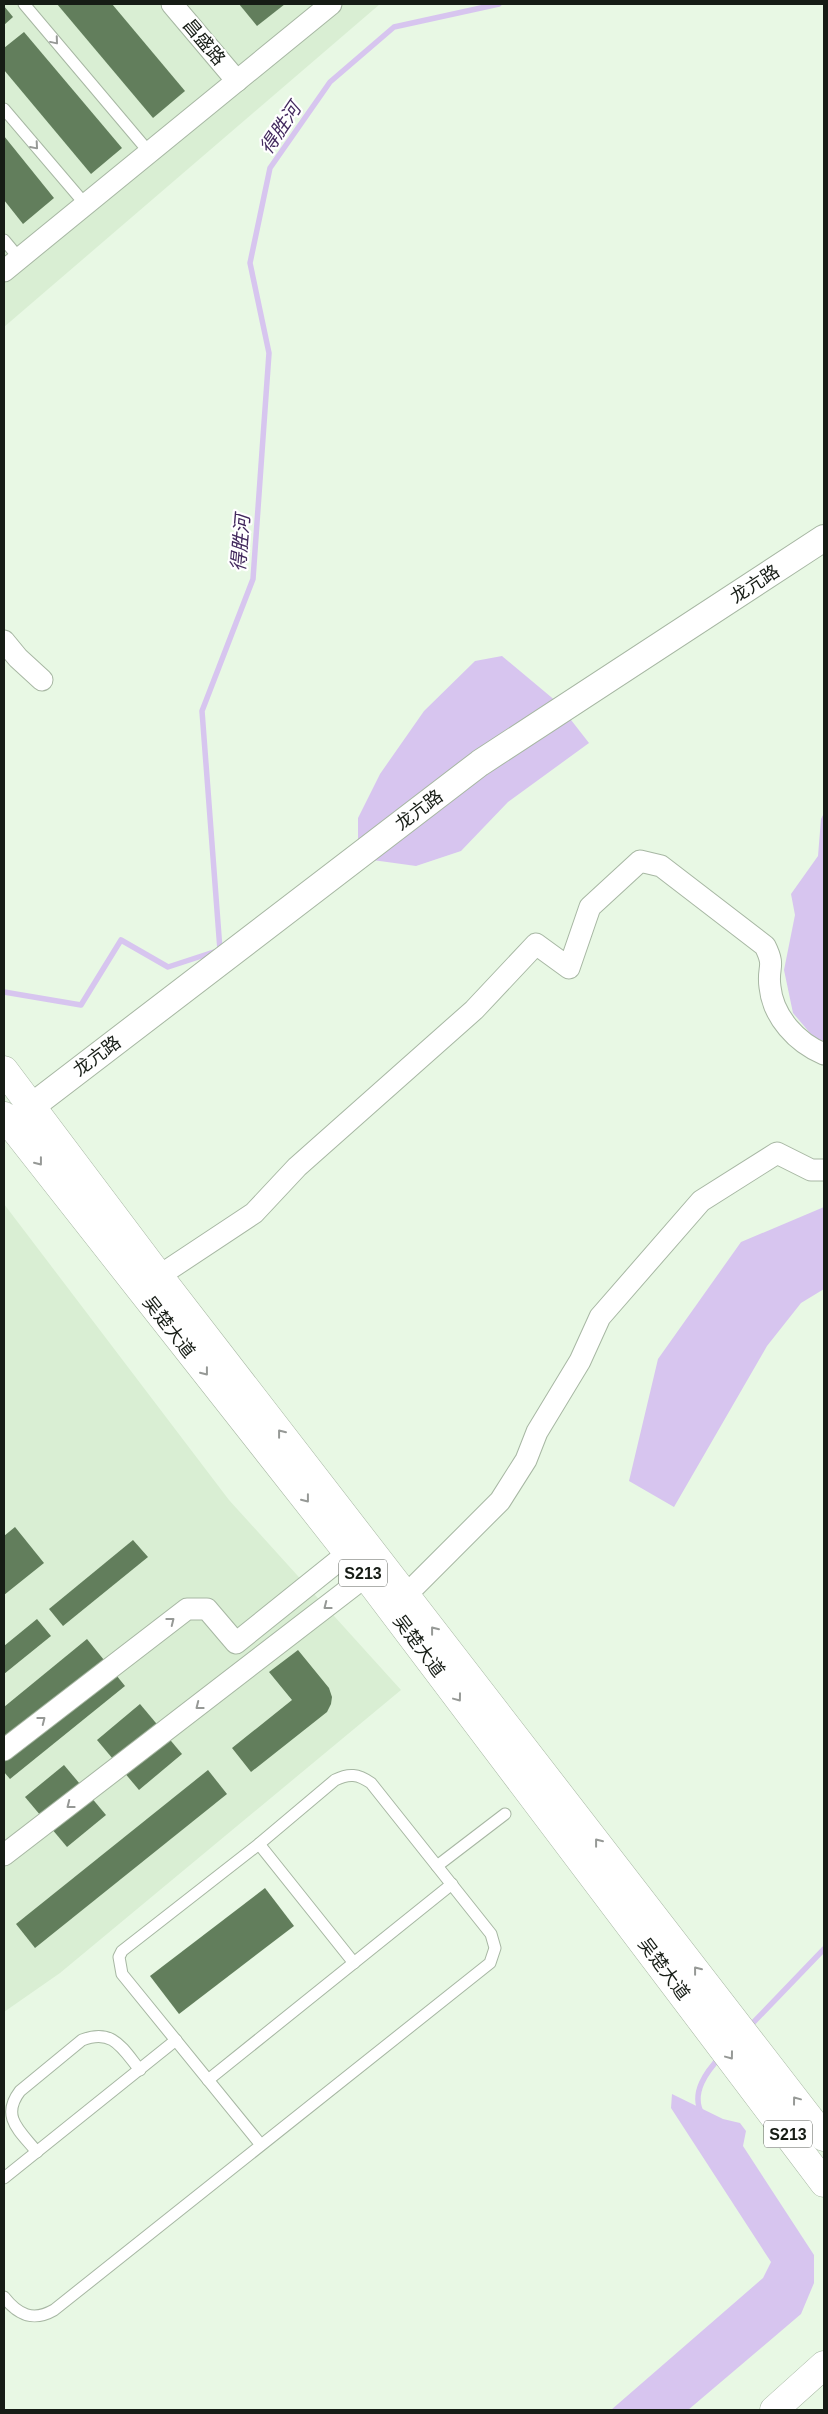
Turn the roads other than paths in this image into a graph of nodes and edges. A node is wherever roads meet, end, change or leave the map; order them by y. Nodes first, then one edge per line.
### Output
1 (24, 4) edge
2 (172, 4) edge
3 (325, 6) edge
4 (237, 81) junction
5 (4, 109) edge
6 (150, 152) junction
7 (85, 204) junction
8 (4, 240) edge
9 (12, 265) edge
10 (824, 538) edge
11 (4, 641) edge
12 (42, 680) dead end
13 (824, 1054) edge
14 (4, 1070) edge
15 (31, 1107) junction
16 (6, 1123) edge
17 (824, 1170) edge
18 (159, 1276) junction
19 (348, 1553) junction
20 (366, 1576) junction
21 (407, 1594) junction
22 (4, 1750) edge
23 (505, 1814) dead end
24 (259, 1844) junction
25 (4, 1856) edge
26 (437, 1866) junction
27 (452, 1884) junction
28 (354, 1963) junction
29 (718, 2019) junction
30 (176, 2040) junction
31 (140, 2070) junction
32 (208, 2080) junction
33 (824, 2137) edge
34 (261, 2145) junction
35 (37, 2152) junction
36 (4, 2178) edge
37 (824, 2183) edge
38 (4, 2297) edge
39 (824, 2365) edge
40 (774, 2410) edge

1 -> 6 lane
2 - 4 street, 昌盛路
3 - 4 street
4 - 6 street
5 -> 7 lane
6 - 7 street
7 - 9 street
8 - 9 lane
10 - 15 street, 龙亢路
11 - 12 street
13 - 18 street
14 - 15 main road, 吴楚大道 / S213
15 - 16 street, 龙亢路
15 - 18 main road, 吴楚大道 / S213
16 -> 19 main road, 吴楚大道 / S213
17 - 21 street
21 -> 18 main road, 吴楚大道 / S213
19 - 20 main road, 吴楚大道 / S213
22 -> 19 street
20 -> 25 street
20 -> 29 main road, 吴楚大道 / S213
29 -> 21 main road, 吴楚大道 / S213
23 - 26 lane
24 - 26 lane
24 - 28 lane
24 - 30 lane
26 - 27 lane
27 - 28 lane
27 - 34 lane
28 - 32 lane
33 -> 29 main road, 吴楚大道 / S213
29 -> 37 main road, 吴楚大道 / S213
30 - 31 lane
30 - 32 lane
31 - 35 lane
31 - 35 lane
32 - 34 lane
34 - 38 lane
35 - 36 lane
39 - 40 main road

